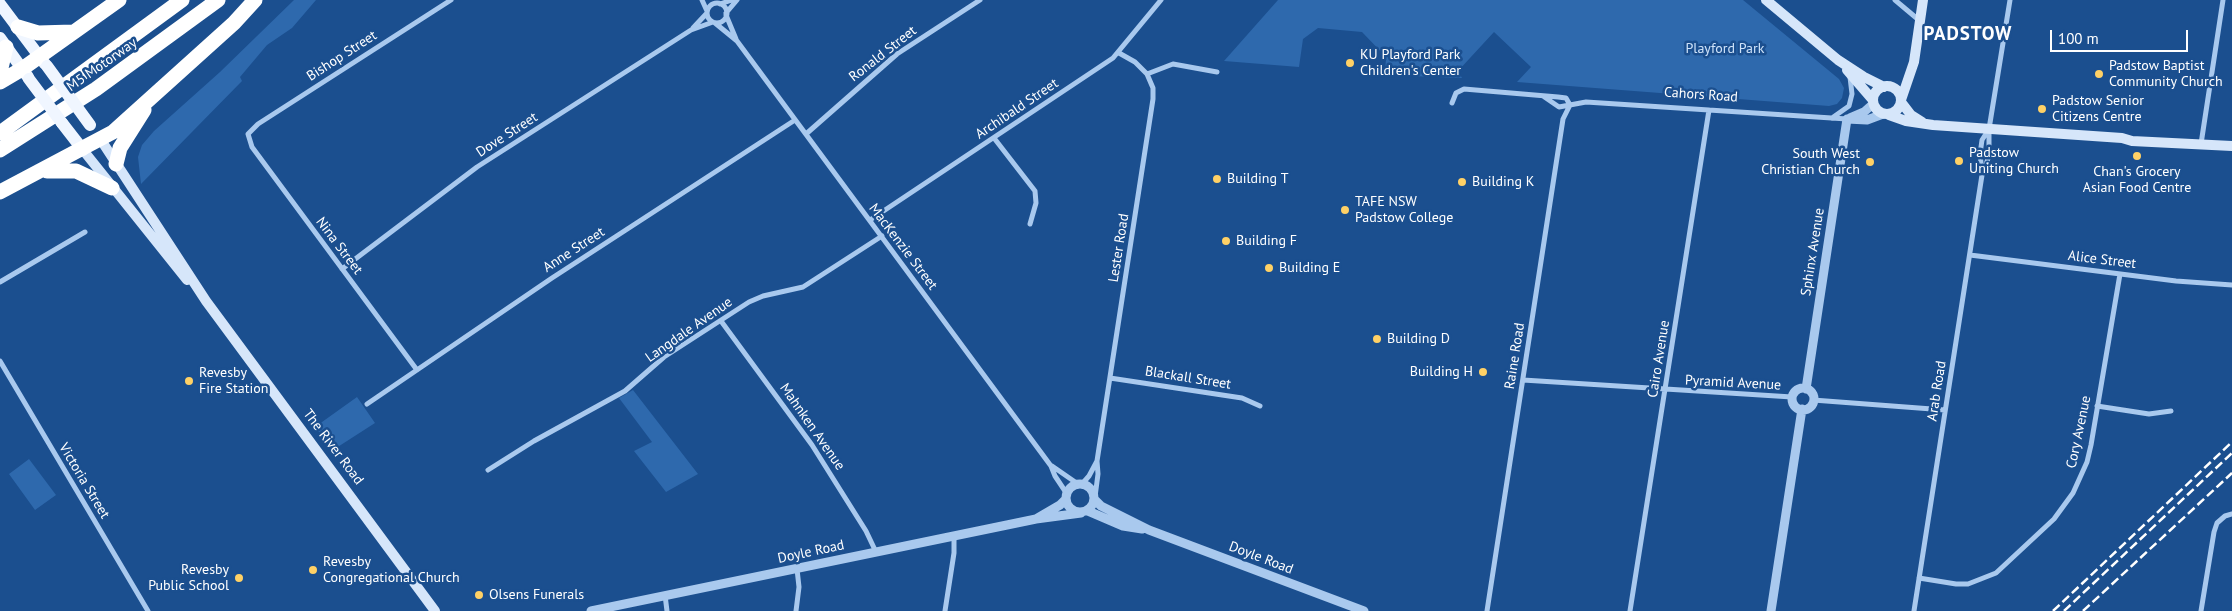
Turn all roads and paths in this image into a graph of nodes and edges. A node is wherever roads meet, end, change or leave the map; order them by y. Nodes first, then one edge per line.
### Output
1 (119, 0) edge
2 (182, 0) edge
3 (218, 0) edge
4 (255, 0) edge
5 (451, 0) edge
6 (702, 0) edge
7 (732, 0) edge
8 (737, 0) edge
9 (980, 0) edge
10 (1161, 0) edge
11 (1766, 0) edge
12 (1895, 0) edge
13 (1924, 0) edge
14 (2010, 0) edge
15 (2223, 0) edge
16 (717, 3) edge
17 (0, 4) edge
18 (707, 12) junction
19 (726, 14) junction
20 (1920, 21) junction
21 (714, 23) junction
22 (18, 27) junction
23 (691, 30) junction
24 (76, 31) junction
25 (737, 41) junction
26 (3, 43) edge
27 (1119, 53) junction
28 (1838, 60) junction
29 (44, 61) junction
30 (1914, 62) junction
31 (0, 72) edge
32 (1217, 72) dead end
33 (26, 74) junction
34 (1147, 74) junction
35 (1850, 74) junction
36 (0, 82) edge
37 (1888, 87) junction
38 (154, 94) junction
39 (1542, 96) junction
40 (1901, 101) junction
41 (1873, 102) junction
42 (1452, 103) dead end
43 (1570, 105) junction
44 (1708, 110) junction
45 (1886, 114) junction
46 (1831, 118) junction
47 (1847, 119) junction
48 (795, 120) junction
49 (1926, 124) junction
50 (1989, 129) junction
51 (0, 133) edge
52 (248, 134) joint
53 (806, 134) junction
54 (994, 138) junction
55 (101, 140) junction
56 (2201, 144) junction
57 (2232, 146) edge
58 (0, 150) edge
59 (83, 150) junction
60 (116, 164) junction
61 (41, 172) junction
62 (1982, 175) junction
63 (112, 188) junction
64 (0, 192) edge
65 (870, 220) junction
66 (1030, 224) dead end
67 (85, 232) dead end
68 (882, 236) junction
69 (1970, 255) junction
70 (342, 268) junction
71 (2120, 274) junction
72 (0, 282) edge
73 (2232, 285) edge
74 (206, 301) junction
75 (721, 320) junction
76 (0, 362) edge
77 (417, 370) junction
78 (1110, 378) junction
79 (1523, 380) junction
80 (1806, 388) junction
81 (1665, 390) junction
82 (1792, 397) junction
83 (1813, 400) junction
84 (367, 404) dead end
85 (1260, 406) dead end
86 (2097, 406) junction
87 (1802, 409) junction
88 (1945, 410) junction
89 (2171, 411) dead end
90 (1097, 461) junction
91 (1051, 466) junction
92 (488, 470) dead end
93 (1080, 484) junction
94 (1066, 496) junction
95 (1095, 498) junction
96 (1084, 512) junction
97 (2232, 514) edge
98 (1036, 519) junction
99 (1149, 530) junction
100 (954, 536) junction
101 (876, 552) junction
102 (797, 568) junction
103 (1919, 578) junction
104 (665, 595) junction
105 (1349, 608) edge
106 (148, 611) edge
107 (434, 611) edge
108 (591, 611) edge
109 (667, 611) edge
110 (796, 611) edge
111 (945, 611) edge
112 (1364, 611) edge
113 (1487, 611) edge
114 (1630, 611) edge
115 (1771, 611) edge
116 (1914, 611) edge
117 (2201, 611) edge

1 - 24 highway
2 - 51 highway, M5 Motorway
3 - 58 highway, M5 Motorway
4 - 38 highway
5 - 52 street, Bishop Street
6 - 18 street
7 - 16 street
8 - 19 street
9 - 53 street, Ronald Street
10 - 27 street, Archibald Street
11 - 28 main road
12 - 20 street
13 - 20 main road
14 - 50 street, Arab Road
15 - 56 street
16 - 18 street
16 - 19 street
17 - 22 main road, The River Road
18 - 21 street
18 - 23 street, Dove Street
19 - 21 street
19 - 25 street, MacKenzie Street
20 - 30 main road
21 - 23 street, Dove Street
21 - 25 street, MacKenzie Street
22 - 24 highway
22 - 29 main road, The River Road
23 - 70 street, Dove Street
24 - 29 highway
25 - 48 street, MacKenzie Street
26 - 31 highway
26 - 33 main road, The River Road
27 - 34 street
27 - 54 street, Archibald Street
28 - 35 main road
28 - 37 main road
29 - 33 highway
29 - 55 main road, The River Road, bridge
30 - 37 main road
30 - 40 main road
32 - 34 street
33 - 36 highway
33 - 59 main road, The River Road, bridge
34 - 78 street, Lester Road
35 - 41 main road
35 - 46 street
37 - 40 main road
37 - 41 main road
38 - 55 highway
38 - 60 highway
39 - 42 street, Cahors Road
39 - 43 street, Cahors Road
39 - 43 street, Cahors Road
40 - 45 main road
40 - 49 main road
41 - 45 main road
41 - 47 street
43 - 44 street, Cahors Road
43 - 79 street, Raine Road
44 - 46 street, Cahors Road
44 - 81 street, Cairo Avenue
45 - 47 street, Cahors Road
45 - 49 main road
46 - 47 street, Cahors Road
47 - 80 street, Sphinx Avenue
48 - 53 street, MacKenzie Street
48 - 77 street, Anne Street
49 - 50 main road
50 - 56 main road
50 - 62 street, Arab Road
50 - 62 street, Arab Road
52 - 70 street, Nina Street
53 - 65 street, MacKenzie Street
54 - 65 street, Archibald Street
54 - 66 street
55 - 59 highway
55 - 60 main road, The River Road
56 - 57 main road
59 - 61 highway
59 - 63 main road, The River Road
60 - 74 main road, The River Road
61 - 63 highway
61 - 64 highway
62 - 69 street, Arab Road
63 - 74 main road, The River Road
65 - 68 street, MacKenzie Street
67 - 72 street
68 - 75 street, Langdale Avenue
68 - 91 street, MacKenzie Street
69 - 71 street, Alice Street
69 - 88 street, Arab Road
70 - 77 street, Nina Street
71 - 73 street, Alice Street
71 - 86 street, Cory Avenue
74 - 107 main road, The River Road
75 - 92 street, Langdale Avenue
75 - 101 street, Mahnken Avenue
76 - 106 street, Victoria Street
77 - 84 street, Anne Street
78 - 85 street, Blackall Street
78 - 90 street, Lester Road
79 - 81 street, Pyramid Avenue
79 - 113 street, Raine Road
80 - 82 street
80 - 83 street
81 - 82 street, Pyramid Avenue
81 - 114 street, Cairo Avenue
82 - 87 street
83 - 87 street
83 - 88 street
86 - 89 street
86 - 103 street, Cory Avenue
87 - 115 street
88 - 103 street, Arab Road
90 - 93 street, Lester Road
90 - 95 street, Lester Road
91 - 93 street, MacKenzie Street
91 - 94 street, MacKenzie Street
93 - 94 street
93 - 95 street
94 - 96 street
94 - 98 street, Doyle Road
95 - 96 street
95 - 99 street, Doyle Road
96 - 98 street, Doyle Road
96 - 99 street, Doyle Road
97 - 117 street
98 - 100 street, Doyle Road
99 - 105 street, Doyle Road
100 - 101 street, Doyle Road
100 - 111 street
101 - 102 street, Doyle Road
102 - 104 street, Doyle Road
102 - 110 street
103 - 116 street, Arab Road
104 - 108 street, Doyle Road
104 - 109 street
105 - 112 street, Doyle Road

